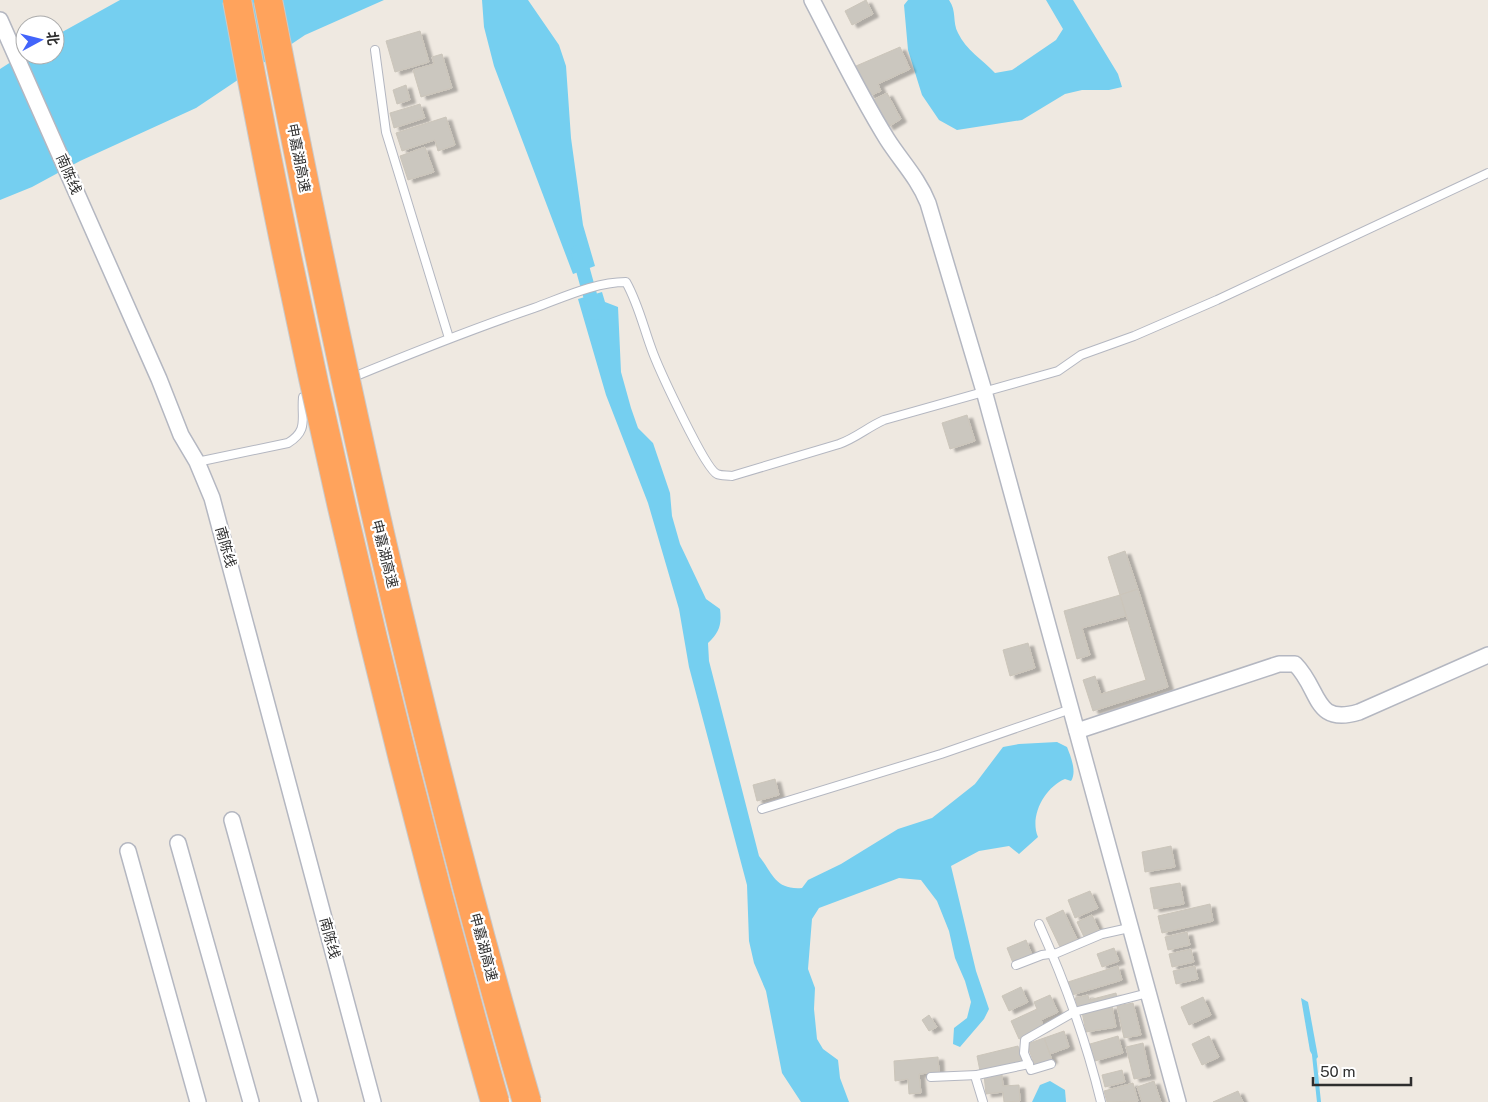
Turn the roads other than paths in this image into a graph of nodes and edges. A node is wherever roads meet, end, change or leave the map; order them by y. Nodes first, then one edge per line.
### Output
1 (237, 0) edge
2 (268, 0) edge
3 (812, 0) edge
4 (0, 20) edge
5 (375, 50) dead end
6 (1488, 172) edge
7 (449, 338) junction
8 (338, 383) dead end
9 (321, 390) dead end
10 (984, 391) junction
11 (198, 462) junction
12 (1488, 655) edge
13 (1071, 709) junction
14 (1077, 731) junction
15 (762, 809) dead end
16 (232, 820) dead end
17 (178, 843) dead end
18 (128, 851) dead end
19 (1039, 924) dead end
20 (1129, 928) junction
21 (1052, 954) junction
22 (1016, 966) dead end
23 (1148, 993) junction
24 (1074, 1012) junction
25 (1029, 1064) junction
26 (1051, 1064) dead end
27 (978, 1075) junction
28 (932, 1077) dead end
29 (198, 1102) edge
30 (251, 1102) edge
31 (310, 1102) edge
32 (373, 1102) edge
33 (495, 1102) edge
34 (527, 1102) edge
35 (983, 1102) edge
36 (1100, 1102) edge
37 (1178, 1102) edge

1 - 33 highway, bridge
2 - 34 highway, 申嘉湖高速, bridge
3 - 10 street
4 - 11 street, 南陈线
5 - 7 lane
6 - 10 lane
7 - 8 lane
7 - 10 lane
9 - 11 lane
10 - 13 street
11 - 32 street, 南陈线
12 - 14 street
13 - 14 street
13 - 15 lane
14 - 20 street
16 - 31 street
17 - 30 street
18 - 29 street
19 - 21 lane
20 - 21 lane
20 - 23 street
21 - 22 lane
21 - 24 lane
23 - 24 lane
23 - 37 street
24 - 25 lane
24 - 36 lane
25 - 26 lane
25 - 27 lane
27 - 28 lane
27 - 35 lane

